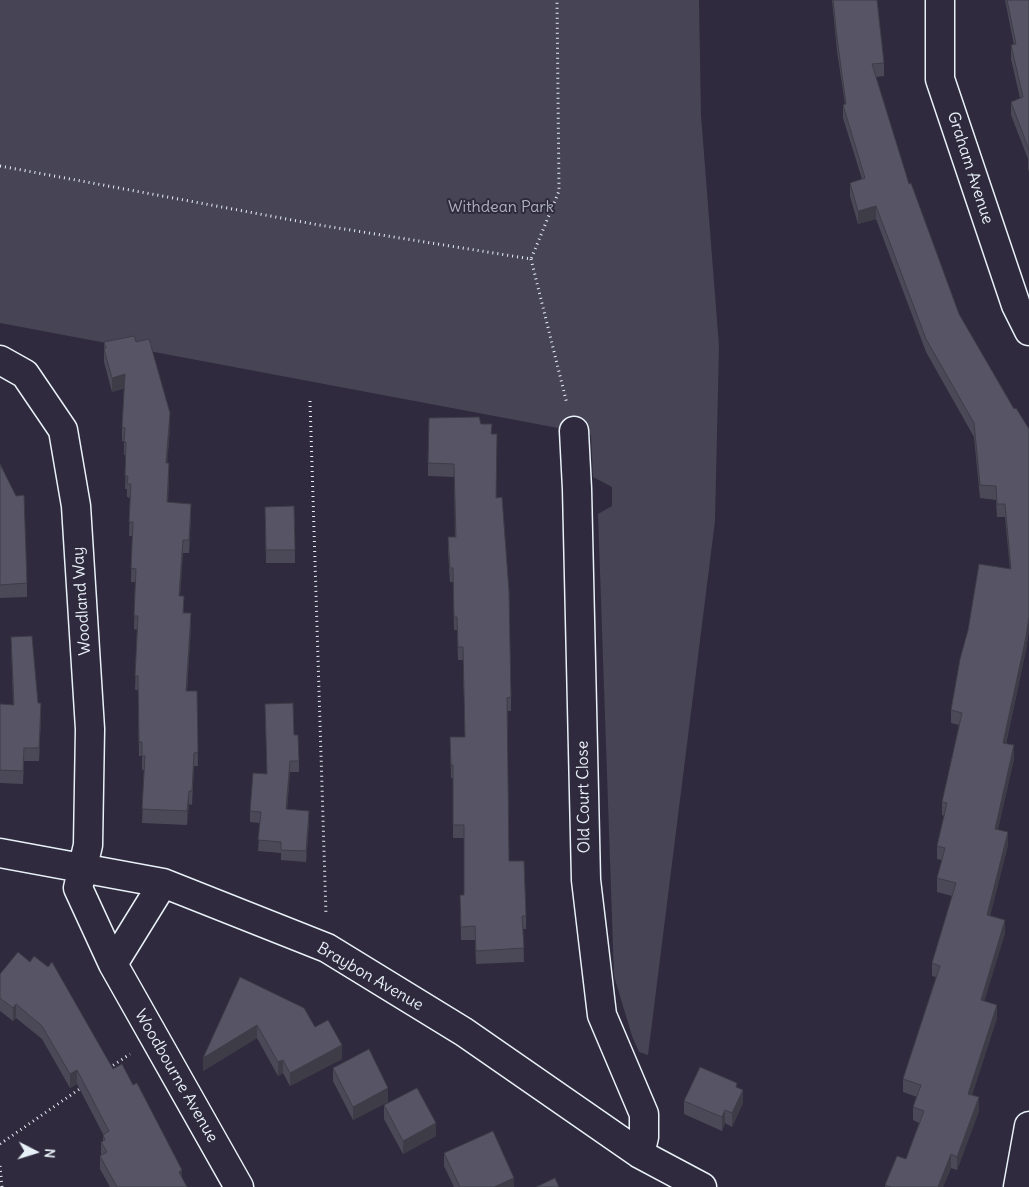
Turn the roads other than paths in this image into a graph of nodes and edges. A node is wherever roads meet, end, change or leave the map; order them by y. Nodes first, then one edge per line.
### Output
1 (940, 0) edge
2 (1029, 331) edge
3 (0, 360) edge
4 (574, 431) road end
5 (0, 853) edge
6 (82, 868) junction
7 (163, 883) junction
8 (113, 964) junction
9 (1029, 1126) edge
10 (640, 1154) junction
11 (239, 1187) edge
12 (702, 1187) edge
13 (1018, 1187) edge

1 - 2 street, Graham Avenue
3 - 6 street, Woodland Way
4 - 10 street, Old Court Close
5 - 6 street, Braybon Avenue
6 - 7 street, Braybon Avenue
6 - 8 street, Woodbourne Avenue
7 - 8 street
7 - 10 street, Braybon Avenue
8 - 11 street, Woodbourne Avenue
9 - 13 street
10 - 12 street, Braybon Avenue

